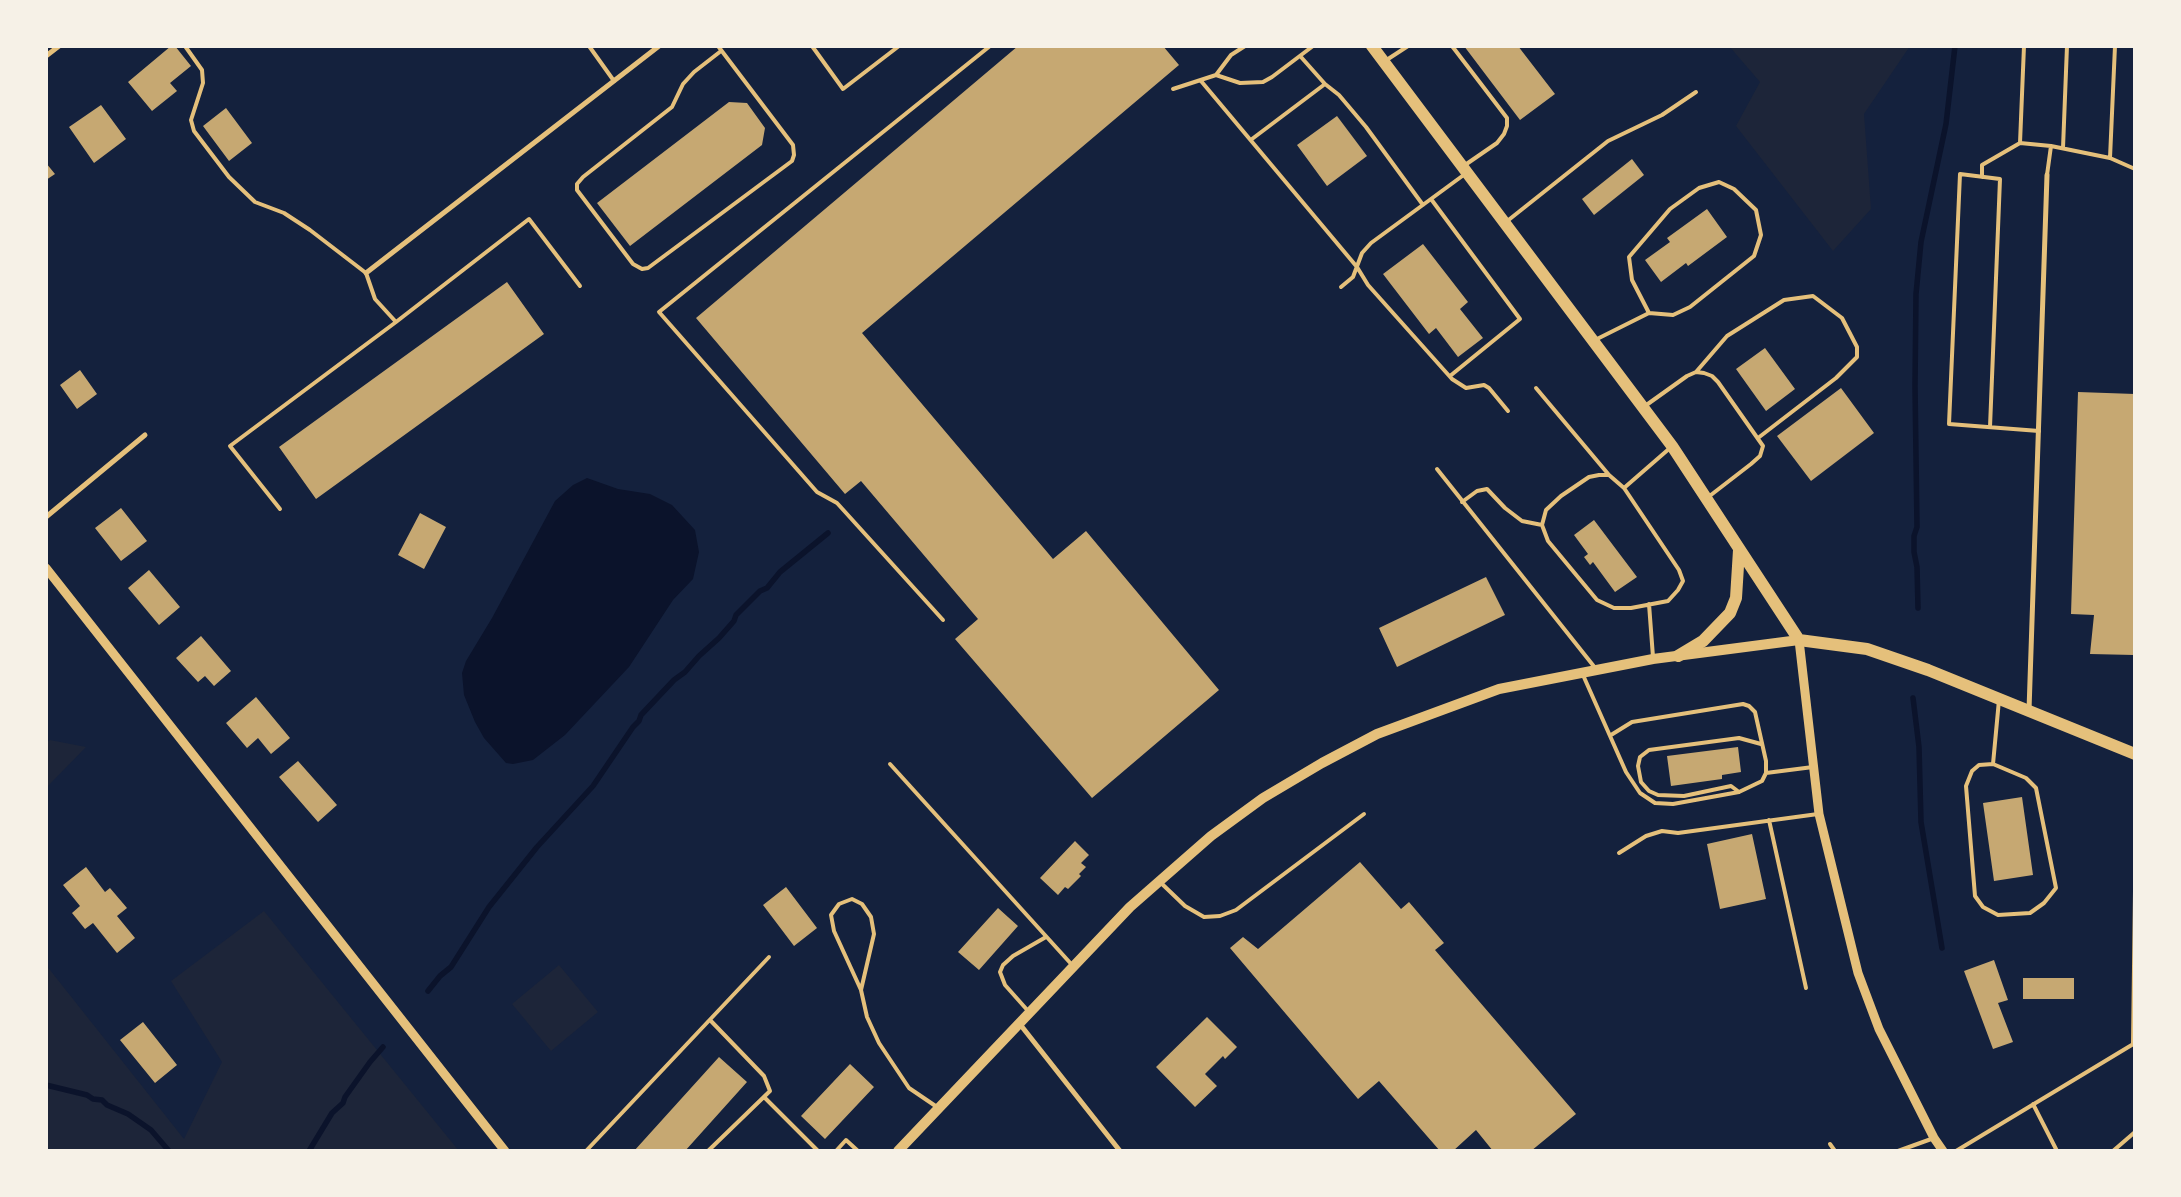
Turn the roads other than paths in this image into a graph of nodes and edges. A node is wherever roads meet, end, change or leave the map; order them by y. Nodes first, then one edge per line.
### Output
1 (59, 46) edge
2 (185, 46) edge
3 (588, 46) edge
4 (659, 46) edge
5 (718, 46) edge
6 (812, 46) edge
7 (899, 46) edge
8 (990, 46) edge
9 (1245, 46) edge
10 (1313, 46) edge
11 (1372, 46) edge
12 (1408, 46) edge
13 (1452, 46) edge
14 (2024, 46) edge
15 (2067, 46) edge
16 (2115, 46) edge
17 (722, 51) junction
18 (46, 56) edge
19 (1301, 57) junction
20 (1383, 62) junction
21 (1216, 75) junction
22 (614, 81) junction
23 (1201, 81) junction
24 (1325, 84) junction
25 (1173, 90) dead end
26 (1696, 92) dead end
27 (1252, 139) junction
28 (2020, 143) junction
29 (2051, 146) junction
30 (2063, 148) junction
31 (2110, 158) junction
32 (2135, 169) edge
33 (1464, 170) junction
34 (2047, 175) joint
35 (1982, 177) junction
36 (1431, 199) junction
37 (1422, 205) junction
38 (1504, 224) junction
39 (1357, 267) junction
40 (366, 273) junction
41 (580, 286) dead end
42 (1341, 287) dead end
43 (1650, 313) junction
44 (396, 322) junction
45 (1592, 341) junction
46 (1696, 372) junction
47 (1450, 376) junction
48 (1536, 388) dead end
49 (1643, 408) junction
50 (1508, 411) dead end
51 (1990, 427) junction
52 (2039, 431) junction
53 (145, 435) dead end
54 (1758, 438) junction
55 (1672, 446) junction
56 (1437, 470) dead end
57 (1609, 475) junction
58 (1624, 488) junction
59 (1706, 499) junction
60 (1462, 502) junction
61 (280, 509) dead end
62 (46, 517) edge
63 (1542, 525) junction
64 (1740, 550) junction
65 (46, 568) edge
66 (1649, 604) junction
67 (943, 620) dead end
68 (1799, 640) junction
69 (1678, 656) junction
70 (1653, 659) junction
71 (1597, 670) junction
72 (1582, 673) junction
73 (2000, 698) junction
74 (2029, 710) junction
75 (1611, 735) junction
76 (1761, 744) junction
77 (2135, 754) edge
78 (890, 764) dead end
79 (1992, 764) junction
80 (1815, 767) junction
81 (1766, 773) junction
82 (1739, 792) junction
83 (1364, 814) dead end
84 (1819, 814) junction
85 (1769, 820) junction
86 (1619, 853) dead end
87 (1159, 881) junction
88 (2135, 891) edge
89 (1046, 937) junction
90 (769, 957) dead end
91 (1074, 966) junction
92 (1806, 988) dead end
93 (861, 990) junction
94 (1029, 1012) junction
95 (710, 1020) junction
96 (1019, 1023) junction
97 (2134, 1043) edge
98 (764, 1097) junction
99 (2033, 1104) junction
100 (938, 1108) junction
101 (2135, 1132) edge
102 (1934, 1138) junction
103 (1830, 1144) dead end
104 (505, 1151) edge
105 (586, 1151) edge
106 (708, 1151) edge
107 (818, 1151) edge
108 (836, 1151) edge
109 (858, 1151) edge
110 (898, 1151) edge
111 (1120, 1151) edge
112 (1835, 1151) edge
113 (1898, 1151) edge
114 (1943, 1151) edge
115 (1956, 1151) edge
116 (2058, 1151) edge
117 (2113, 1151) edge

1 - 18 street
2 - 40 lane
3 - 22 lane
4 - 22 street
5 - 17 lane
6 - 7 lane
8 - 67 lane
9 - 21 lane
10 - 19 lane
11 - 20 main road
12 - 20 lane
13 - 33 lane
14 - 28 lane
15 - 30 lane
16 - 31 lane
17 - 17 lane
19 - 21 lane
19 - 24 lane
20 - 33 main road
21 - 23 lane
22 - 40 street
23 - 25 lane
23 - 27 lane
24 - 27 lane
24 - 37 lane
26 - 38 lane
27 - 39 lane
28 - 29 lane
28 - 35 lane
29 - 30 lane
29 - 34 lane
30 - 31 lane
31 - 32 lane
33 - 36 lane
33 - 38 main road
34 - 52 street
35 - 51 lane
35 - 51 lane
36 - 37 lane
36 - 47 lane
37 - 39 lane
38 - 45 main road
39 - 42 lane
39 - 47 lane
40 - 44 lane
41 - 44 lane
43 - 43 lane
43 - 45 lane
44 - 61 lane
45 - 49 main road
46 - 49 lane
46 - 54 lane
46 - 54 lane
47 - 50 lane
48 - 57 lane
49 - 55 main road
51 - 52 lane
52 - 74 street
53 - 62 street
54 - 59 lane
55 - 58 lane
55 - 59 main road
56 - 60 lane
57 - 58 lane
57 - 63 lane
58 - 66 lane
59 - 64 main road
60 - 63 lane
60 - 71 lane
63 - 66 lane
64 - 68 main road
64 - 69 main road
65 - 104 street
66 - 70 lane
68 - 69 main road
68 - 73 main road
68 - 80 street
69 - 70 main road
70 - 71 main road
71 - 72 main road
72 - 75 lane
72 - 87 main road
73 - 74 main road
73 - 79 lane
74 - 77 main road
75 - 76 lane
75 - 82 lane
76 - 81 lane
76 - 82 lane
78 - 89 lane
79 - 79 lane
80 - 81 lane
80 - 84 street
81 - 82 lane
83 - 87 lane
84 - 85 lane
84 - 102 street
85 - 86 lane
85 - 92 lane
87 - 91 main road
88 - 97 lane
89 - 91 lane
89 - 94 lane
90 - 95 lane
91 - 94 main road
93 - 93 lane
93 - 100 lane
94 - 96 main road
95 - 98 lane
95 - 105 lane
96 - 100 main road
96 - 111 street
97 - 99 lane
98 - 106 lane
98 - 107 lane
99 - 115 lane
99 - 116 lane
100 - 110 main road
101 - 117 lane
102 - 113 lane
102 - 114 street
103 - 112 lane
108 - 109 lane

